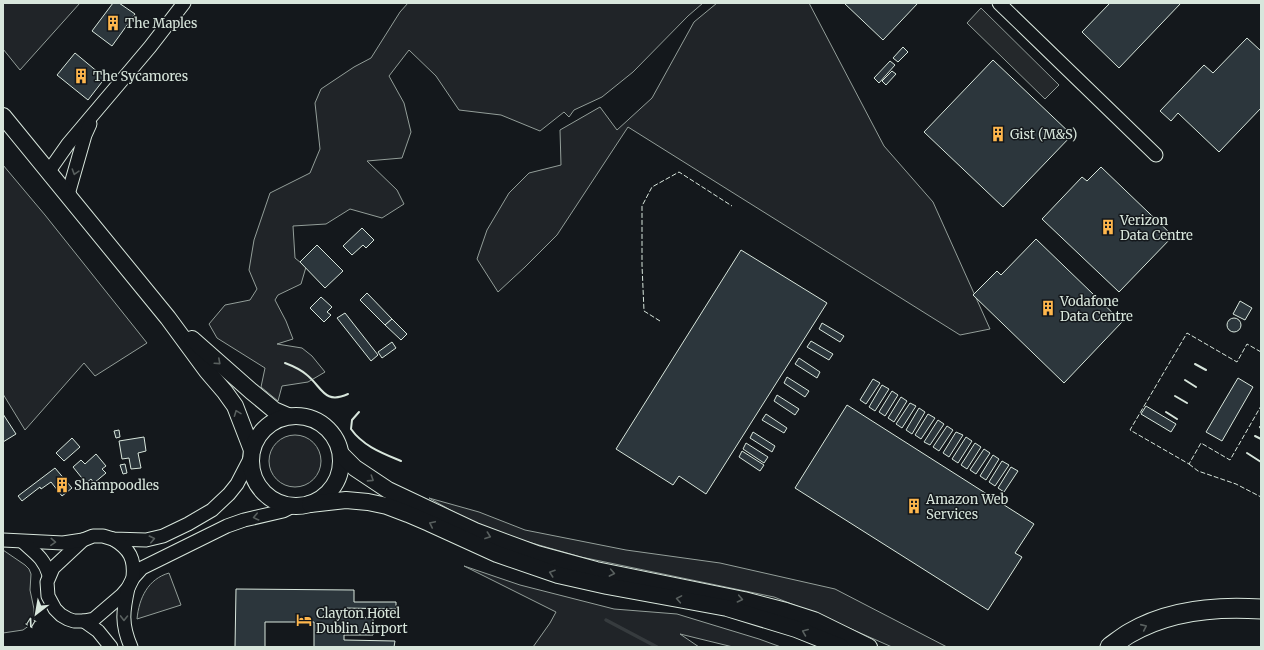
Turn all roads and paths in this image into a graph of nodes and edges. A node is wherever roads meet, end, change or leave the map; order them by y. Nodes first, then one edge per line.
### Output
1 (184, 3) edge
2 (999, 3) edge
3 (96, 110) junction
4 (3, 116) edge
5 (1156, 155) dead end
6 (49, 171) junction
7 (70, 197) junction
8 (168, 318) junction
9 (288, 416) junction
10 (251, 453) junction
11 (341, 454) junction
12 (310, 504) junction
13 (293, 506) junction
14 (113, 539) junction
15 (3, 540) edge
16 (83, 540) junction
17 (23, 542) junction
18 (49, 575) junction
19 (131, 583) junction
20 (1261, 609) edge
21 (84, 621) junction
22 (111, 647) edge
23 (130, 647) edge
24 (841, 647) edge
25 (870, 647) edge
26 (1110, 647) edge

1 - 3 street
2 - 5 street
3 - 6 street
3 -> 7 street
4 - 6 main road
6 - 7 main road
7 - 8 main road
8 -> 9 main road
10 -> 8 main road
9 - 10 main road
9 - 11 main road
10 - 13 main road
14 -> 10 street
11 - 12 main road
11 -> 25 main road
12 - 13 main road
24 -> 12 main road
13 -> 19 street
14 - 16 street
14 - 19 street
15 - 17 street
17 -> 16 street
16 - 18 street
17 - 18 street
18 - 21 street
19 - 21 street
19 -> 23 street
26 -> 20 highway
21 - 22 street

